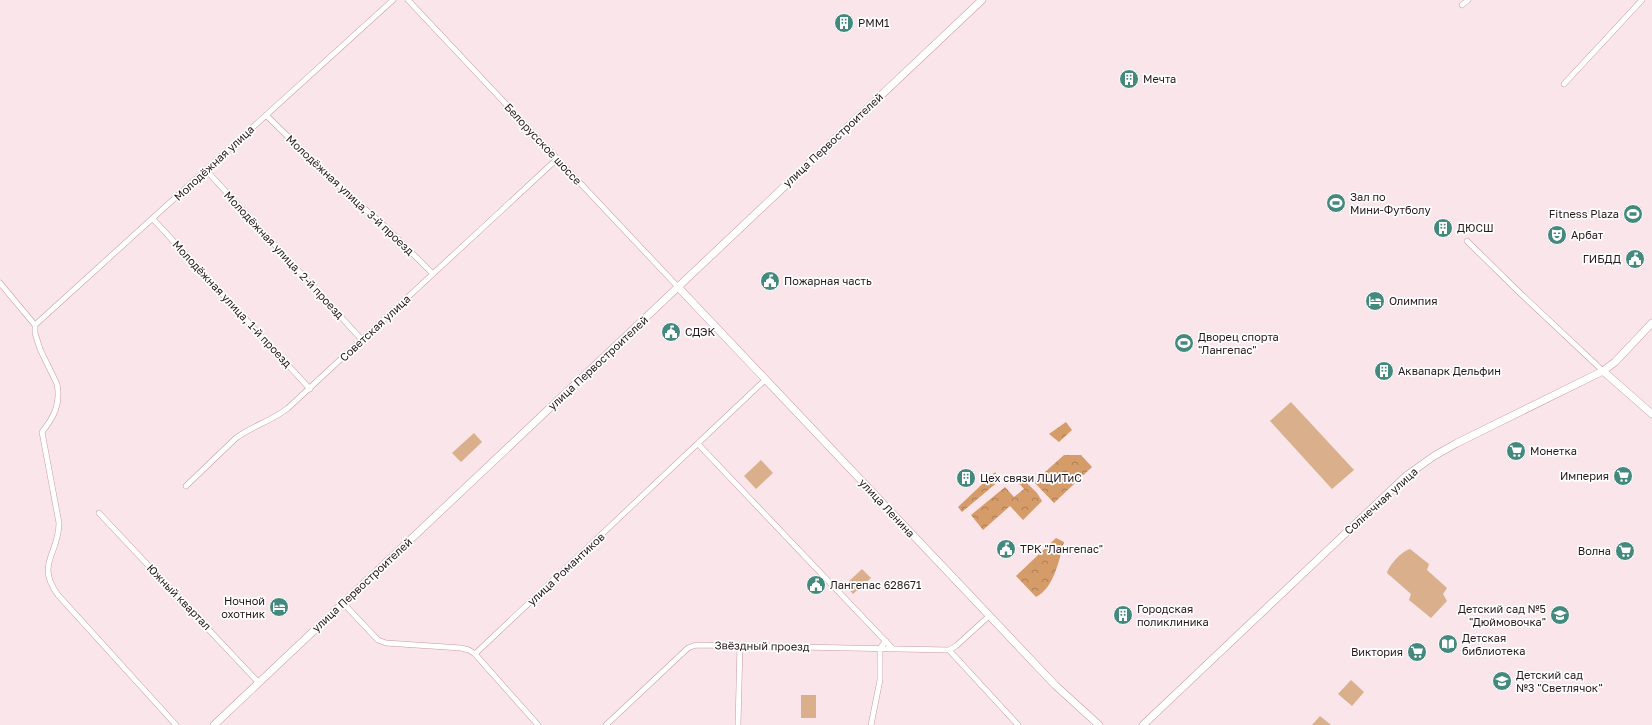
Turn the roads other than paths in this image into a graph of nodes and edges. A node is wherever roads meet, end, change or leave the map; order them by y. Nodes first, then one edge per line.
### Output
1 (393, 0) edge
2 (408, 0) edge
3 (982, 0) edge
4 (1468, 0) edge
5 (1642, 0) edge
6 (1462, 6) dead end
7 (1564, 84) dead end
8 (266, 115) junction
9 (557, 159) junction
10 (206, 170) junction
11 (154, 219) junction
12 (1467, 241) dead end
13 (433, 274) junction
14 (0, 283) edge
15 (678, 287) junction
16 (1652, 323) edge
17 (35, 325) junction
18 (363, 341) junction
19 (1603, 371) junction
20 (766, 379) junction
21 (310, 389) junction
22 (1652, 414) edge
23 (698, 444) junction
24 (186, 486) dead end
25 (98, 513) dead end
26 (343, 603) junction
27 (989, 616) junction
28 (886, 641) junction
29 (740, 645) junction
30 (880, 648) junction
31 (893, 649) junction
32 (949, 650) junction
33 (475, 654) junction
34 (258, 682) junction
35 (176, 725) edge
36 (214, 725) edge
37 (538, 725) edge
38 (606, 725) edge
39 (738, 725) edge
40 (871, 725) edge
41 (1018, 725) edge
42 (1099, 725) edge
43 (1143, 725) edge

1 - 8 street, Молодёжная улица
2 - 9 street, Белорусское шоссе
3 - 15 street, улица Первостроителей
4 - 6 street
5 - 7 street
8 - 10 street, Молодёжная улица
8 - 13 street, Молодёжная улица, 3-й проезд
9 - 13 street, Советская улица
9 - 15 street, Белорусское шоссе
10 - 11 street, Молодёжная улица
10 - 18 street, Молодёжная улица, 2-й проезд
11 - 17 street, Молодёжная улица
11 - 21 street, Молодёжная улица, 1-й проезд
12 - 19 street
13 - 18 street, Советская улица
14 - 17 street
15 - 20 street, улица Ленина
15 - 26 street, улица Первостроителей
16 - 19 street, Солнечная улица
17 - 35 street
18 - 21 street, Советская улица
19 - 22 street
19 - 43 street, Солнечная улица
20 - 23 street, улица Романтиков
20 - 27 street, улица Ленина
21 - 24 street, Советская улица
23 - 28 street
23 - 33 street, улица Романтиков
25 - 34 street, Южный квартал
26 - 33 street
26 - 34 street, улица Первостроителей
27 - 32 street
27 - 42 street, улица Ленина
28 - 30 street
28 - 31 street
29 - 30 street, Звёздный проезд
29 - 38 street, Звёздный проезд
29 - 39 street
30 - 31 street, Звёздный проезд
30 - 40 street
31 - 32 street, Звёздный проезд
32 - 41 street
33 - 37 street
34 - 36 street, улица Первостроителей

